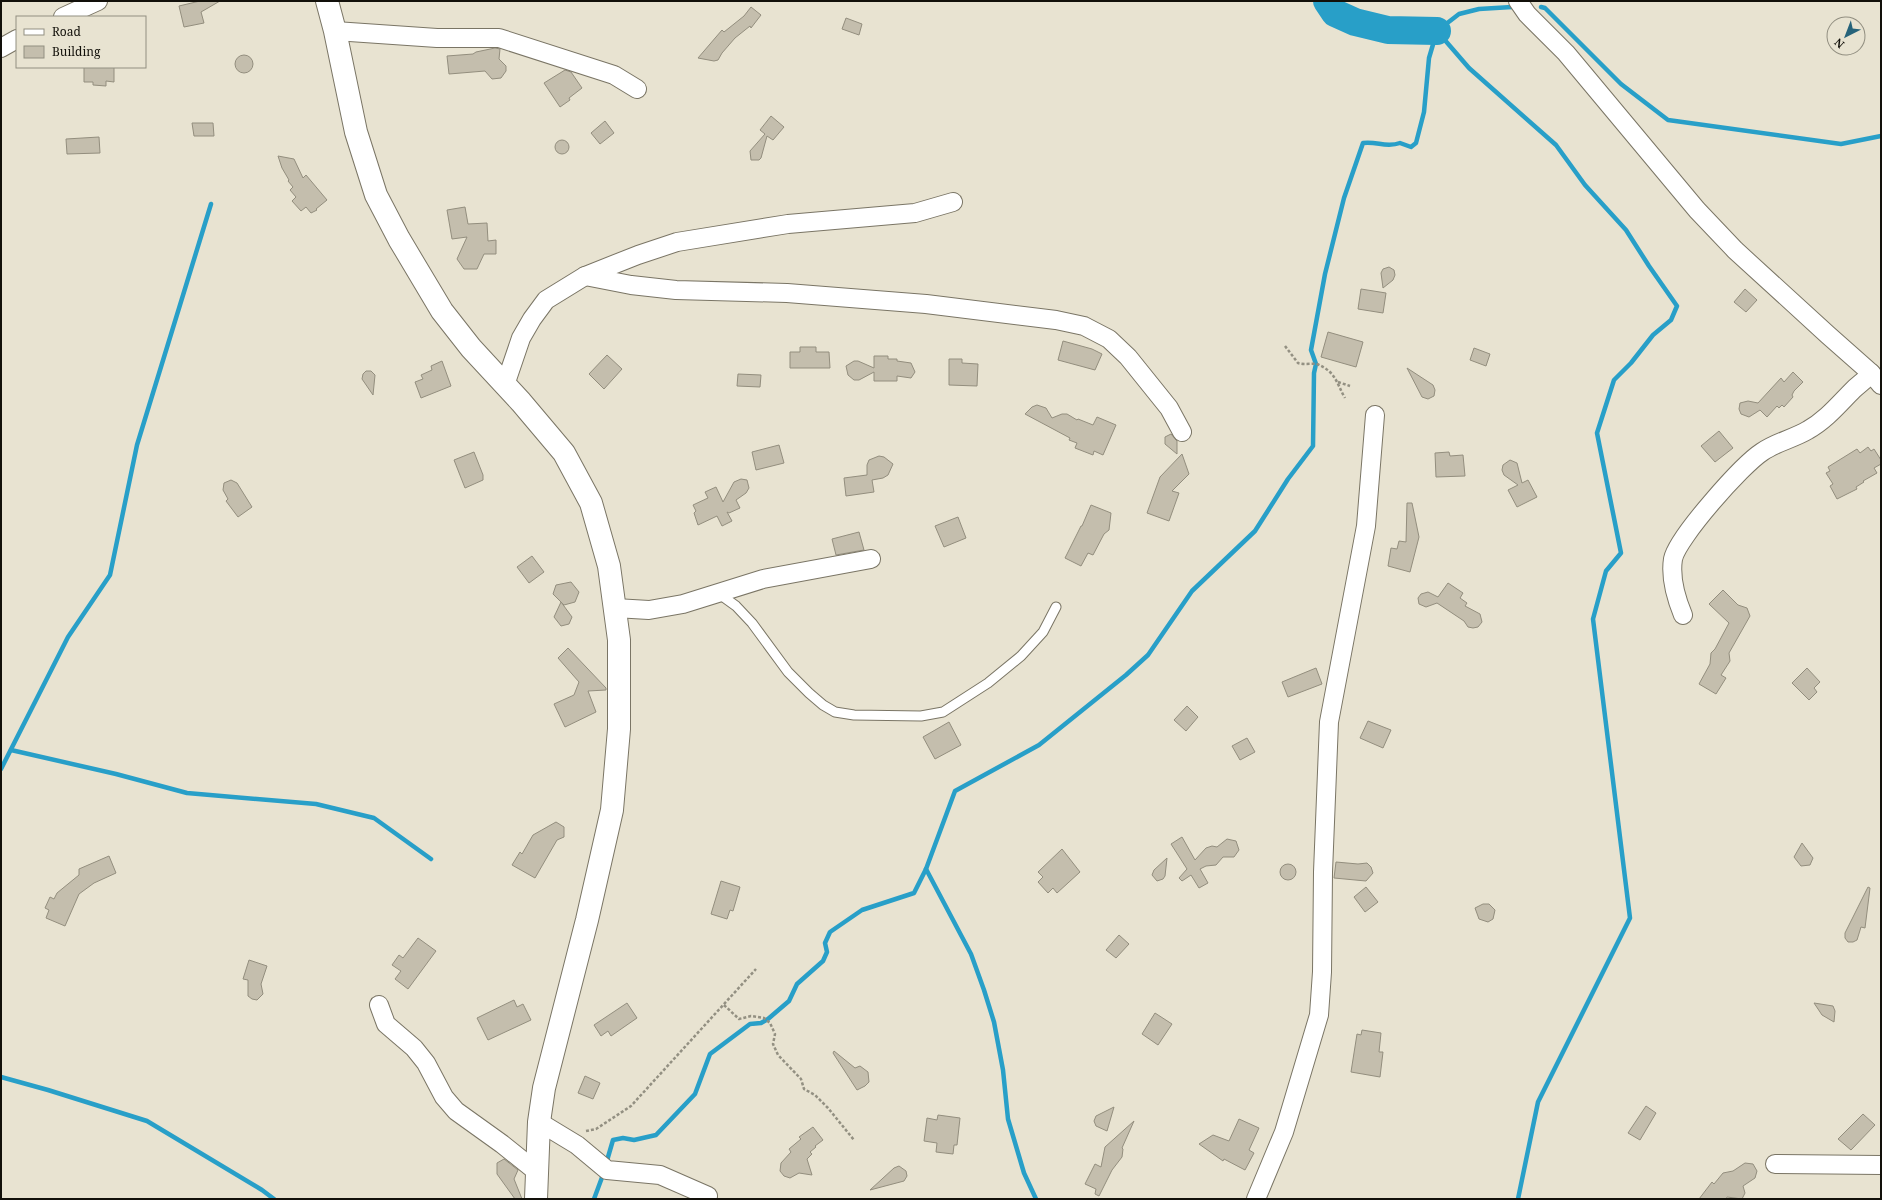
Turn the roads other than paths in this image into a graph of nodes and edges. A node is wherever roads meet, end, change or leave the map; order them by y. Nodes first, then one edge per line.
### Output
1 (98, 1) edge
2 (327, 1) edge
3 (1518, 1) edge
4 (67, 10) edge
5 (335, 31) junction
6 (16, 40) edge
7 (1, 48) edge
8 (637, 89) dead end
9 (953, 202) dead end
10 (585, 276) junction
11 (1876, 379) edge
12 (505, 385) junction
13 (1375, 415) dead end
14 (1182, 432) dead end
15 (871, 558) dead end
16 (718, 593) junction
17 (1056, 607) dead end
18 (615, 608) junction
19 (1683, 615) dead end
20 (379, 1005) dead end
21 (539, 1122) junction
22 (1775, 1164) dead end
23 (1881, 1164) edge
24 (537, 1172) junction
25 (708, 1196) dead end
26 (536, 1199) edge
27 (1256, 1199) edge

1 - 4 street
2 - 5 street
3 - 11 street
5 - 8 street
5 - 12 street
6 - 7 street
9 - 10 street
10 - 12 street
10 - 14 street
11 - 19 street
12 - 18 street
13 - 27 street
15 - 16 street
16 - 17 lane
16 - 18 street
18 - 21 street
20 - 24 street
21 - 24 street
21 - 25 street
22 - 23 street
24 - 26 street

